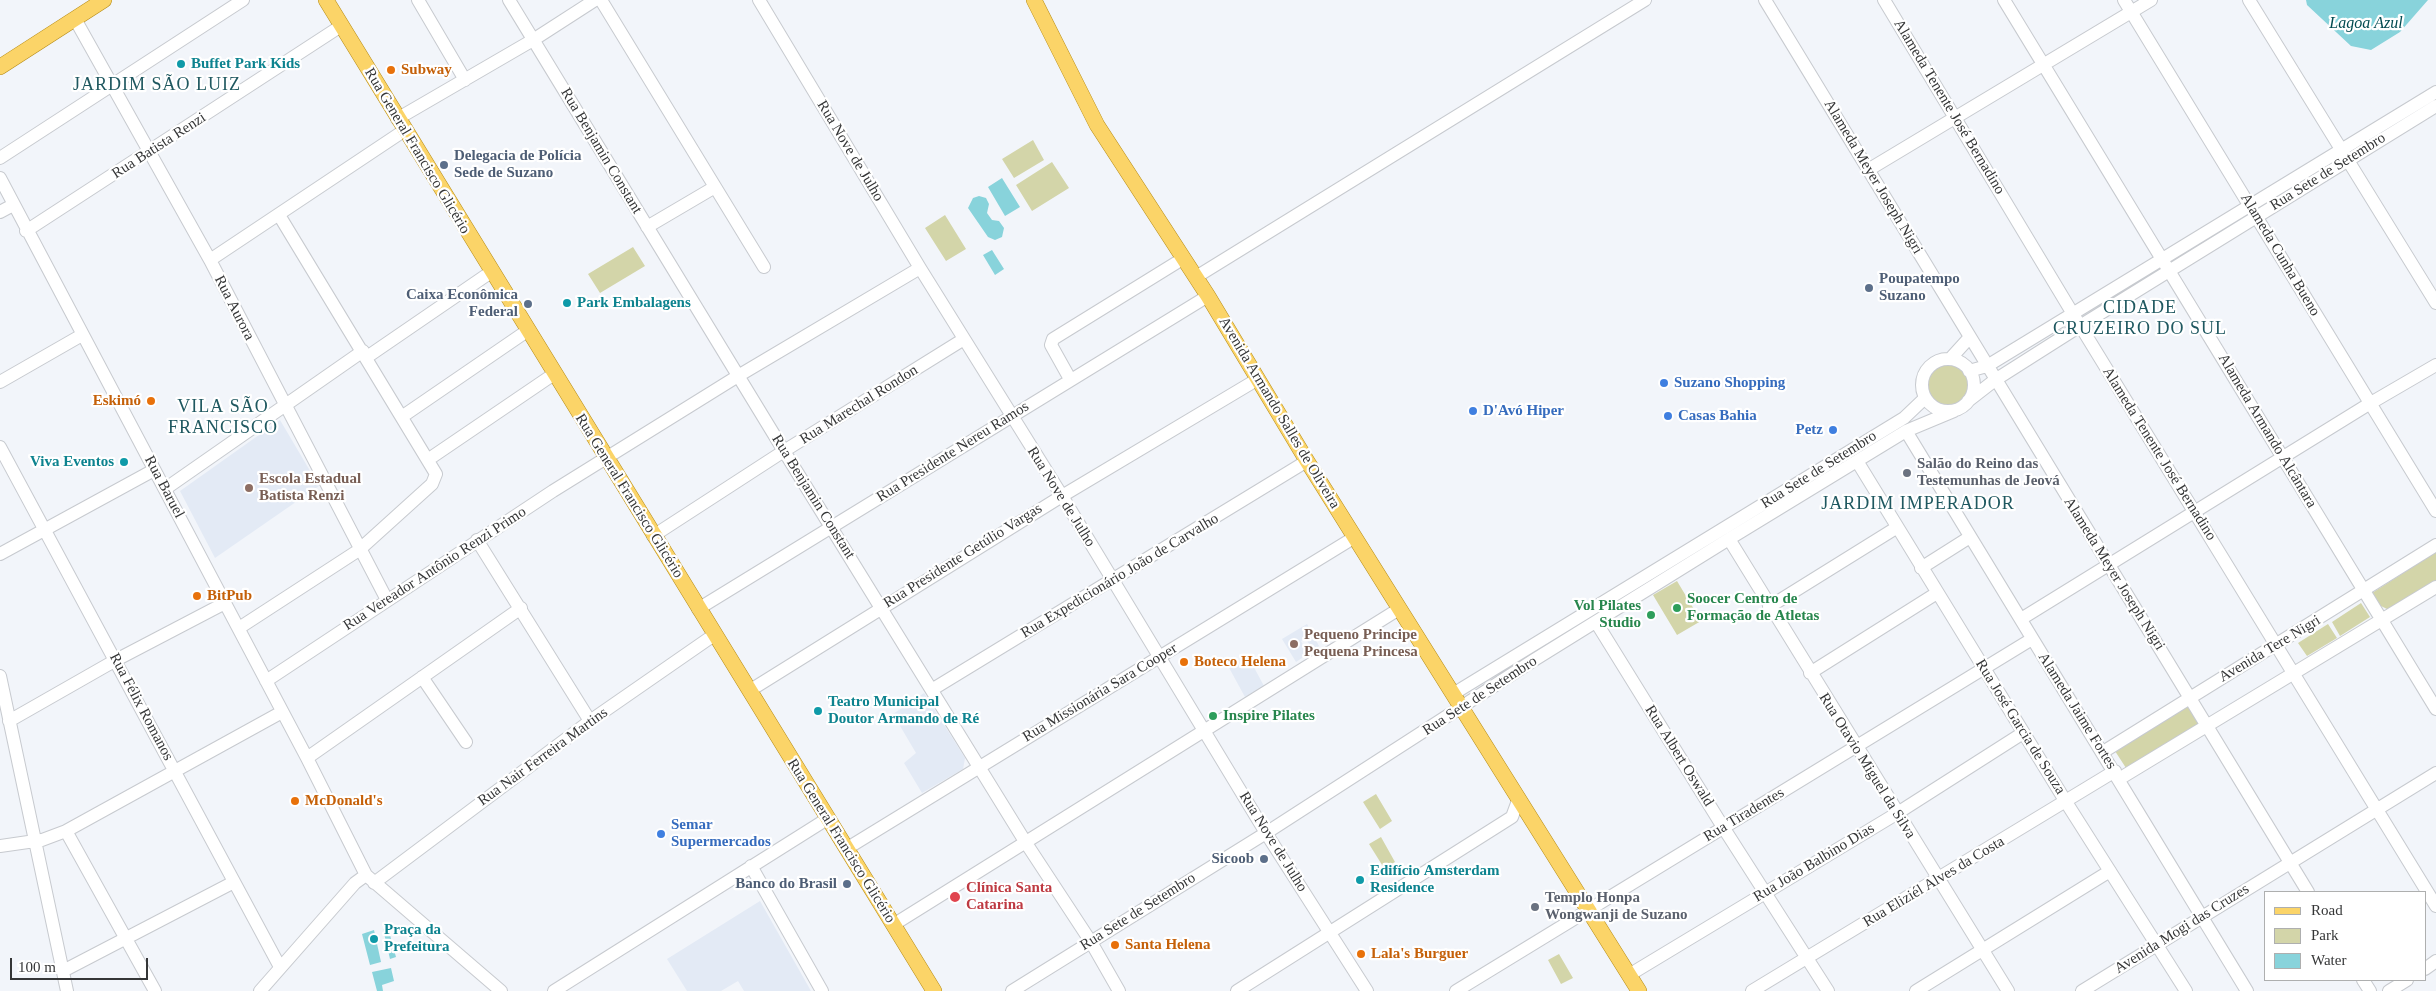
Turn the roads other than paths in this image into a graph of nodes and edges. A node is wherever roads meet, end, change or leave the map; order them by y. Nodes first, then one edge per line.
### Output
1 (104, 0) edge
2 (243, 0) edge
3 (326, 0) edge
4 (418, 0) edge
5 (509, 0) edge
6 (595, 0) edge
7 (601, 0) edge
8 (759, 0) edge
9 (1034, 0) edge
10 (1645, 0) edge
11 (1765, 0) edge
12 (1884, 0) edge
13 (2004, 0) edge
14 (2124, 0) edge
15 (2150, 0) edge
16 (2248, 0) edge
17 (2131, 12) junction
18 (74, 19) junction
19 (341, 26) junction
20 (533, 40) junction
21 (2044, 64) junction
22 (0, 67) edge
23 (465, 80) junction
24 (113, 84) junction
25 (2436, 92) edge
26 (2436, 106) edge
27 (1955, 118) junction
28 (401, 124) junction
29 (151, 152) junction
30 (2345, 155) junction
31 (0, 158) edge
32 (1868, 170) junction
33 (0, 178) edge
34 (715, 187) junction
35 (14, 205) junction
36 (2254, 211) junction
37 (0, 212) edge
38 (279, 214) junction
39 (647, 227) junction
40 (26, 231) junction
41 (1184, 258) junction
42 (210, 260) junction
43 (2167, 266) junction
44 (764, 267) dead end
45 (920, 268) junction
46 (491, 272) junction
47 (1196, 277) junction
48 (1208, 296) junction
49 (2436, 304) edge
50 (2073, 314) junction
51 (2080, 326) junction
52 (528, 331) junction
53 (82, 335) junction
54 (1970, 338) junction
55 (964, 339) junction
56 (365, 354) junction
57 (1950, 359) junction
58 (2436, 365) edge
59 (1987, 366) junction
60 (1970, 371) junction
61 (554, 374) junction
62 (738, 376) junction
63 (1070, 379) junction
64 (1258, 379) junction
65 (1995, 380) junction
66 (0, 382) edge
67 (1925, 398) junction
68 (1968, 401) junction
69 (2369, 404) junction
70 (286, 407) junction
71 (1954, 411) junction
72 (403, 416) junction
73 (1011, 416) junction
74 (1906, 431) junction
75 (0, 447) edge
76 (784, 451) junction
77 (2283, 458) junction
78 (429, 459) junction
79 (606, 459) junction
80 (1307, 461) junction
81 (1857, 461) junction
82 (154, 470) junction
83 (165, 489) junction
84 (1062, 496) junction
85 (2194, 511) junction
86 (2436, 511) edge
87 (831, 527) junction
88 (1896, 528) junction
89 (44, 530) junction
90 (653, 536) junction
91 (1355, 537) junction
92 (1970, 537) junction
93 (1728, 539) junction
94 (477, 540) junction
95 (2436, 545) edge
96 (359, 550) junction
97 (0, 554) edge
98 (2107, 564) junction
99 (1921, 568) junction
100 (1113, 580) junction
101 (2436, 587) edge
102 (2363, 591) junction
103 (1937, 593) junction
104 (387, 600) junction
105 (225, 603) junction
106 (882, 606) junction
107 (1769, 607) junction
108 (521, 608) junction
109 (1399, 608) junction
110 (698, 609) junction
111 (2021, 619) junction
112 (2381, 619) junction
113 (1596, 622) junction
114 (239, 628) junction
115 (714, 635) junction
116 (2032, 638) junction
117 (2277, 646) junction
118 (1160, 658) junction
119 (116, 660) junction
120 (1983, 668) junction
121 (2293, 672) junction
122 (1810, 673) junction
123 (0, 676) edge
124 (422, 677) junction
125 (266, 681) junction
126 (933, 689) junction
127 (749, 691) junction
128 (1454, 694) junction
129 (2190, 697) junction
130 (1462, 708) junction
131 (2436, 709) edge
132 (282, 712) junction
133 (9, 721) junction
134 (590, 722) junction
135 (2208, 725) junction
136 (1205, 730) junction
137 (2023, 733) junction
138 (466, 742) dead end
139 (1855, 747) junction
140 (2103, 752) junction
141 (307, 758) junction
142 (980, 766) junction
143 (175, 771) junction
144 (2436, 773) edge
145 (2117, 775) junction
146 (1519, 798) junction
147 (2066, 802) junction
148 (2377, 810) junction
149 (1896, 814) junction
150 (1512, 817) junction
151 (828, 819) junction
152 (1534, 822) junction
153 (1723, 827) junction
154 (66, 831) junction
155 (1266, 833) junction
156 (34, 841) junction
157 (1026, 843) junction
158 (0, 846) edge
159 (846, 849) junction
160 (2290, 863) junction
161 (750, 866) junction
162 (2110, 871) junction
163 (370, 879) junction
164 (1938, 880) junction
165 (234, 882) junction
166 (2307, 891) edge
167 (1765, 893) junction
168 (2436, 906) edge
169 (1588, 910) junction
170 (2202, 917) junction
171 (893, 925) junction
172 (1330, 932) junction
173 (125, 940) junction
174 (1091, 942) junction
175 (2158, 944) junction
176 (1982, 950) junction
177 (1807, 958) junction
178 (280, 967) junction
179 (63, 972) junction
180 (1629, 975) junction
181 (2405, 981) edge
182 (263, 990) edge
183 (932, 990) edge
184 (67, 991) edge
185 (154, 991) edge
186 (501, 991) edge
187 (554, 991) edge
188 (822, 991) edge
189 (1012, 991) edge
190 (1119, 991) edge
191 (1237, 991) edge
192 (1367, 991) edge
193 (1456, 991) edge
194 (1639, 991) edge
195 (1752, 991) edge
196 (1828, 991) edge
197 (1916, 991) edge
198 (2008, 991) edge
199 (2082, 991) edge
200 (2186, 991) edge
201 (2247, 991) edge
202 (2389, 991) edge

1 - 18 main road
2 - 24 street
3 - 19 main road, Rua General Francisco Glicério
4 - 23 street
5 - 20 street, Rua Benjamin Constant
6 - 20 street
7 - 34 street
8 - 45 street, Rua Nove de Julho
9 - 41 main road, Avenida Armando Salles de Oliveira
10 - 47 street
11 - 32 street, Alameda Meyer Joseph Nigri
12 - 27 street, Alameda Tenente José Bernadino
13 - 21 street, Alameda Armando Alcântara
14 - 17 street, Alameda Cunha Bueno
15 - 17 street
16 - 30 street
17 - 21 street
17 - 36 street, Alameda Cunha Bueno
18 - 22 main road
18 - 24 street, Rua Aurora
19 - 28 main road, Rua General Francisco Glicério
19 - 29 street, Rua Batista Renzi
20 - 23 street
20 - 39 street, Rua Benjamin Constant
21 - 27 street
21 - 43 street, Alameda Armando Alcântara
23 - 28 street
24 - 29 street, Rua Aurora
24 - 31 street
25 - 30 street
26 - 30 street, Rua Sete de Setembro
27 - 32 street
27 - 50 street, Alameda Tenente José Bernadino
28 - 38 street
28 - 46 main road, Rua General Francisco Glicério
29 - 40 street, Rua Batista Renzi
29 - 42 street, Rua Aurora
30 - 36 street, Rua Sete de Setembro
30 - 49 street
32 - 54 street, Alameda Meyer Joseph Nigri
33 - 35 street, Rua Baruel
34 - 39 street
34 - 44 street
35 - 37 street
35 - 40 street, Rua Baruel
36 - 43 street, Rua Sete de Setembro
36 - 69 street, Alameda Cunha Bueno
38 - 42 street
38 - 56 street
39 - 62 street, Rua Benjamin Constant
40 - 53 street, Rua Baruel
41 - 47 main road, Avenida Armando Salles de Oliveira
41 - 63 street
42 - 70 street, Rua Aurora
43 - 50 street, Rua Sete de Setembro
43 - 51 street, Rua Sete de Setembro
43 - 77 street, Alameda Armando Alcântara
45 - 55 street, Rua Nove de Julho
45 - 62 street, Rua Vereador Antônio Renzi Primo
46 - 52 main road, Rua General Francisco Glicério
46 - 56 street
47 - 48 main road, Avenida Armando Salles de Oliveira
48 - 63 street, Rua Presidente Nereu Ramos
48 - 64 main road, Avenida Armando Salles de Oliveira
50 - 51 street, Alameda Tenente José Bernadino
50 - 59 street, Rua Sete de Setembro
51 - 65 street, Rua Sete de Setembro
51 - 85 street, Alameda Tenente José Bernadino
52 - 61 main road, Rua General Francisco Glicério
52 - 72 street
53 - 66 street
53 - 82 street, Rua Baruel
54 - 57 street
54 - 59 street, Alameda Meyer Joseph Nigri
55 - 73 street, Rua Nove de Julho
55 - 76 street, Rua Marechal Rondon
56 - 70 street
56 - 72 street
57 - 60 street
57 - 67 street
58 - 69 street
59 - 60 street, Rua Sete de Setembro
59 - 65 street, Alameda Meyer Joseph Nigri
60 - 68 street
61 - 78 street
61 - 79 main road, Rua General Francisco Glicério
62 - 76 street, Rua Benjamin Constant
62 - 79 street, Rua Vereador Antônio Renzi Primo
63 - 73 street, Rua Presidente Nereu Ramos
64 - 80 main road, Avenida Armando Salles de Oliveira
64 - 84 street, Rua Presidente Getúlio Vargas
65 - 68 street, Rua Sete de Setembro
65 - 98 street, Alameda Meyer Joseph Nigri
67 - 71 street
67 - 128 street, Rua Sete de Setembro
68 - 71 street
69 - 77 street
69 - 86 street, Alameda Cunha Bueno
70 - 83 street
70 - 96 street, Rua Aurora
71 - 74 street, Rua Sete de Setembro
72 - 78 street
73 - 84 street, Rua Nove de Julho
73 - 87 street, Rua Presidente Nereu Ramos
74 - 81 street, Rua Sete de Setembro
74 - 92 street, Alameda Jaime Fortes
75 - 89 street, Rua Félix Romanos
76 - 87 street, Rua Benjamin Constant
76 - 90 street, Rua Marechal Rondon
77 - 85 street
77 - 102 street, Alameda Armando Alcântara
78 - 96 street
79 - 90 main road, Rua General Francisco Glicério
79 - 94 street, Rua Vereador Antônio Renzi Primo
80 - 91 main road, Avenida Armando Salles de Oliveira
80 - 100 street, Rua Expedicionário João de Carvalho
81 - 88 street, Rua José Garcia de Souza
81 - 93 street, Rua Sete de Setembro
82 - 83 street, Rua Baruel
82 - 89 street
83 - 105 street, Rua Baruel
84 - 100 street, Rua Nove de Julho
84 - 106 street, Rua Presidente Getúlio Vargas
85 - 98 street
85 - 117 street, Alameda Tenente José Bernadino
87 - 106 street, Rua Benjamin Constant
87 - 110 street, Rua Presidente Nereu Ramos
88 - 99 street, Rua José Garcia de Souza
88 - 107 street
89 - 97 street
89 - 119 street, Rua Félix Romanos
90 - 110 main road, Rua General Francisco Glicério
91 - 109 main road, Avenida Armando Salles de Oliveira
91 - 118 street, Rua Missionária Sara Cooper
92 - 99 street
92 - 111 street, Alameda Jaime Fortes
93 - 107 street, Rua Otavio Miguel da Silva
93 - 113 street, Rua Sete de Setembro
94 - 104 street, Rua Vereador Antônio Renzi Primo
94 - 108 street
95 - 102 street, Avenida Tere Nigri
96 - 104 street, Rua Aurora
96 - 114 street
98 - 111 street
98 - 129 street, Alameda Meyer Joseph Nigri
99 - 103 street, Rua José Garcia de Souza
100 - 118 street, Rua Nove de Julho
100 - 126 street, Rua Expedicionário João de Carvalho
101 - 112 street
102 - 112 street, Alameda Armando Alcântara
102 - 117 street, Avenida Tere Nigri
103 - 120 street, Rua José Garcia de Souza
103 - 122 street
104 - 125 street, Rua Vereador Antônio Renzi Primo
105 - 114 street, Rua Baruel
105 - 119 street
106 - 126 street, Rua Benjamin Constant
106 - 127 street, Rua Presidente Getúlio Vargas
107 - 122 street, Rua Otavio Miguel da Silva
108 - 124 street
108 - 134 street
109 - 128 main road, Avenida Armando Salles de Oliveira
109 - 136 street
110 - 115 main road, Rua General Francisco Glicério
111 - 116 street, Alameda Jaime Fortes
112 - 121 street
112 - 131 street, Alameda Armando Alcântara
113 - 130 street, Rua Sete de Setembro
113 - 153 street, Rua Albert Oswald
114 - 125 street, Rua Baruel
115 - 127 main road, Rua General Francisco Glicério
115 - 134 street, Rua Nair Ferreira Martins
116 - 120 street, Rua Tiradentes
116 - 140 street, Alameda Jaime Fortes
117 - 121 street, Alameda Tenente José Bernadino
117 - 129 street, Avenida Tere Nigri
118 - 136 street, Rua Nove de Julho
118 - 142 street, Rua Missionária Sara Cooper
119 - 133 street
119 - 143 street, Rua Félix Romanos
120 - 137 street, Rua José Garcia de Souza
120 - 139 street, Rua Tiradentes
121 - 135 street
121 - 148 street, Alameda Tenente José Bernadino
122 - 139 street, Rua Otavio Miguel da Silva
123 - 133 street
124 - 138 street
124 - 141 street
125 - 132 street, Rua Baruel
126 - 142 street, Rua Benjamin Constant
127 - 151 main road, Rua General Francisco Glicério
128 - 130 main road, Avenida Armando Salles de Oliveira
129 - 135 street, Alameda Meyer Joseph Nigri
129 - 140 street, Avenida Tere Nigri
130 - 146 main road, Avenida Armando Salles de Oliveira
130 - 155 street, Rua Sete de Setembro
132 - 141 street, Rua Baruel
132 - 143 street
133 - 156 street
134 - 163 street, Rua Nair Ferreira Martins
135 - 145 street
135 - 160 street, Alameda Meyer Joseph Nigri
136 - 155 street, Rua Nove de Julho
136 - 157 street
137 - 147 street, Rua José Garcia de Souza
137 - 149 street, Rua João Balbino Dias
139 - 149 street, Rua Otavio Miguel da Silva
139 - 153 street, Rua Tiradentes
140 - 145 street, Alameda Jaime Fortes
141 - 163 street, Rua Baruel
142 - 157 street, Rua Benjamin Constant
142 - 159 street, Rua Missionária Sara Cooper
143 - 154 street
143 - 165 street, Rua Félix Romanos
144 - 148 street, Avenida Mogi das Cruzes
145 - 147 street, Rua Eliziél Alves da Costa
145 - 170 street, Alameda Jaime Fortes
146 - 150 street
146 - 152 main road, Avenida Armando Salles de Oliveira
147 - 162 street, Rua José Garcia de Souza
147 - 164 street, Rua Eliziél Alves da Costa
148 - 160 street, Avenida Mogi das Cruzes
148 - 168 street, Alameda Tenente José Bernadino
149 - 164 street, Rua Otavio Miguel da Silva
149 - 167 street, Rua João Balbino Dias
150 - 152 street
150 - 172 street
151 - 159 main road, Rua General Francisco Glicério
151 - 161 street
152 - 169 main road, Avenida Armando Salles de Oliveira
153 - 167 street, Rua Albert Oswald
153 - 169 street, Rua Tiradentes
154 - 156 street
154 - 173 street
155 - 172 street, Rua Nove de Julho
155 - 174 street, Rua Sete de Setembro
156 - 158 street
156 - 179 street
157 - 171 street
157 - 174 street, Rua Benjamin Constant
159 - 171 main road, Rua General Francisco Glicério
160 - 166 street, Alameda Meyer Joseph Nigri
160 - 170 street, Avenida Mogi das Cruzes
161 - 187 street
161 - 188 street
162 - 175 street, Rua José Garcia de Souza
162 - 176 street
163 - 178 street, Rua Nair Ferreira Martins
163 - 186 street
164 - 176 street, Rua Otavio Miguel da Silva
164 - 177 street, Rua Eliziél Alves da Costa
165 - 173 street
165 - 178 street, Rua Félix Romanos
167 - 177 street, Rua Albert Oswald
167 - 180 street, Rua João Balbino Dias
169 - 180 main road, Avenida Armando Salles de Oliveira
169 - 193 street, Rua Tiradentes
170 - 175 street, Avenida Mogi das Cruzes
170 - 201 street, Alameda Jaime Fortes
171 - 183 main road, Rua General Francisco Glicério
172 - 191 street
172 - 192 street, Rua Nove de Julho
173 - 179 street
173 - 185 street
174 - 189 street, Rua Sete de Setembro
174 - 190 street, Rua Benjamin Constant
175 - 199 street, Avenida Mogi das Cruzes
175 - 200 street, Rua José Garcia de Souza
176 - 197 street
176 - 198 street, Rua Otavio Miguel da Silva
177 - 195 street, Rua Eliziél Alves da Costa
177 - 196 street, Rua Albert Oswald
178 - 182 street, Rua Nair Ferreira Martins
179 - 184 street
180 - 194 main road, Avenida Armando Salles de Oliveira
181 - 202 street

